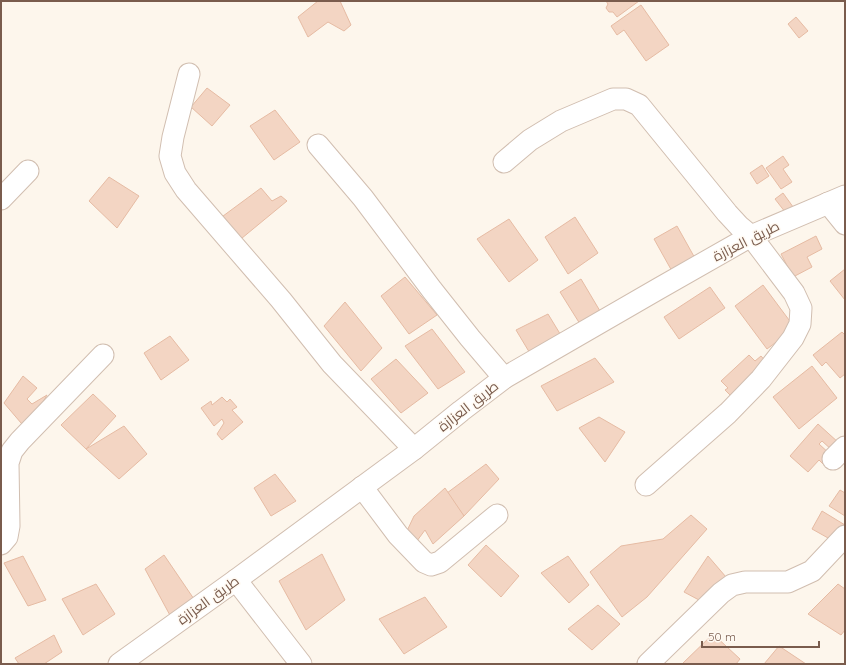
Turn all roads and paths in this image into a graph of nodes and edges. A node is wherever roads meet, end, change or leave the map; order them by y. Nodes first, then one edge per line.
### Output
1 (189, 74) dead end
2 (318, 145) dead end
3 (504, 162) dead end
4 (28, 172) dead end
5 (1, 199) edge
6 (836, 200) edge
7 (845, 224) edge
8 (751, 236) junction
9 (103, 355) dead end
10 (504, 378) junction
11 (414, 449) junction
12 (646, 485) dead end
13 (362, 488) junction
14 (497, 515) dead end
15 (845, 536) edge
16 (1, 544) edge
17 (236, 580) junction
18 (120, 664) edge
19 (301, 664) edge
20 (648, 664) edge

1 - 11 street
2 - 10 street
3 - 8 street
4 - 5 street
6 - 7 street
6 - 8 street, طريق العزازة
8 - 10 street, طريق العزازة
8 - 12 street
9 - 16 street
10 - 11 street, طريق العزازة
11 - 13 street, طريق العزازة
13 - 14 street
13 - 17 street, طريق العزازة
15 - 20 street
17 - 18 street, طريق العزازة
17 - 19 street

